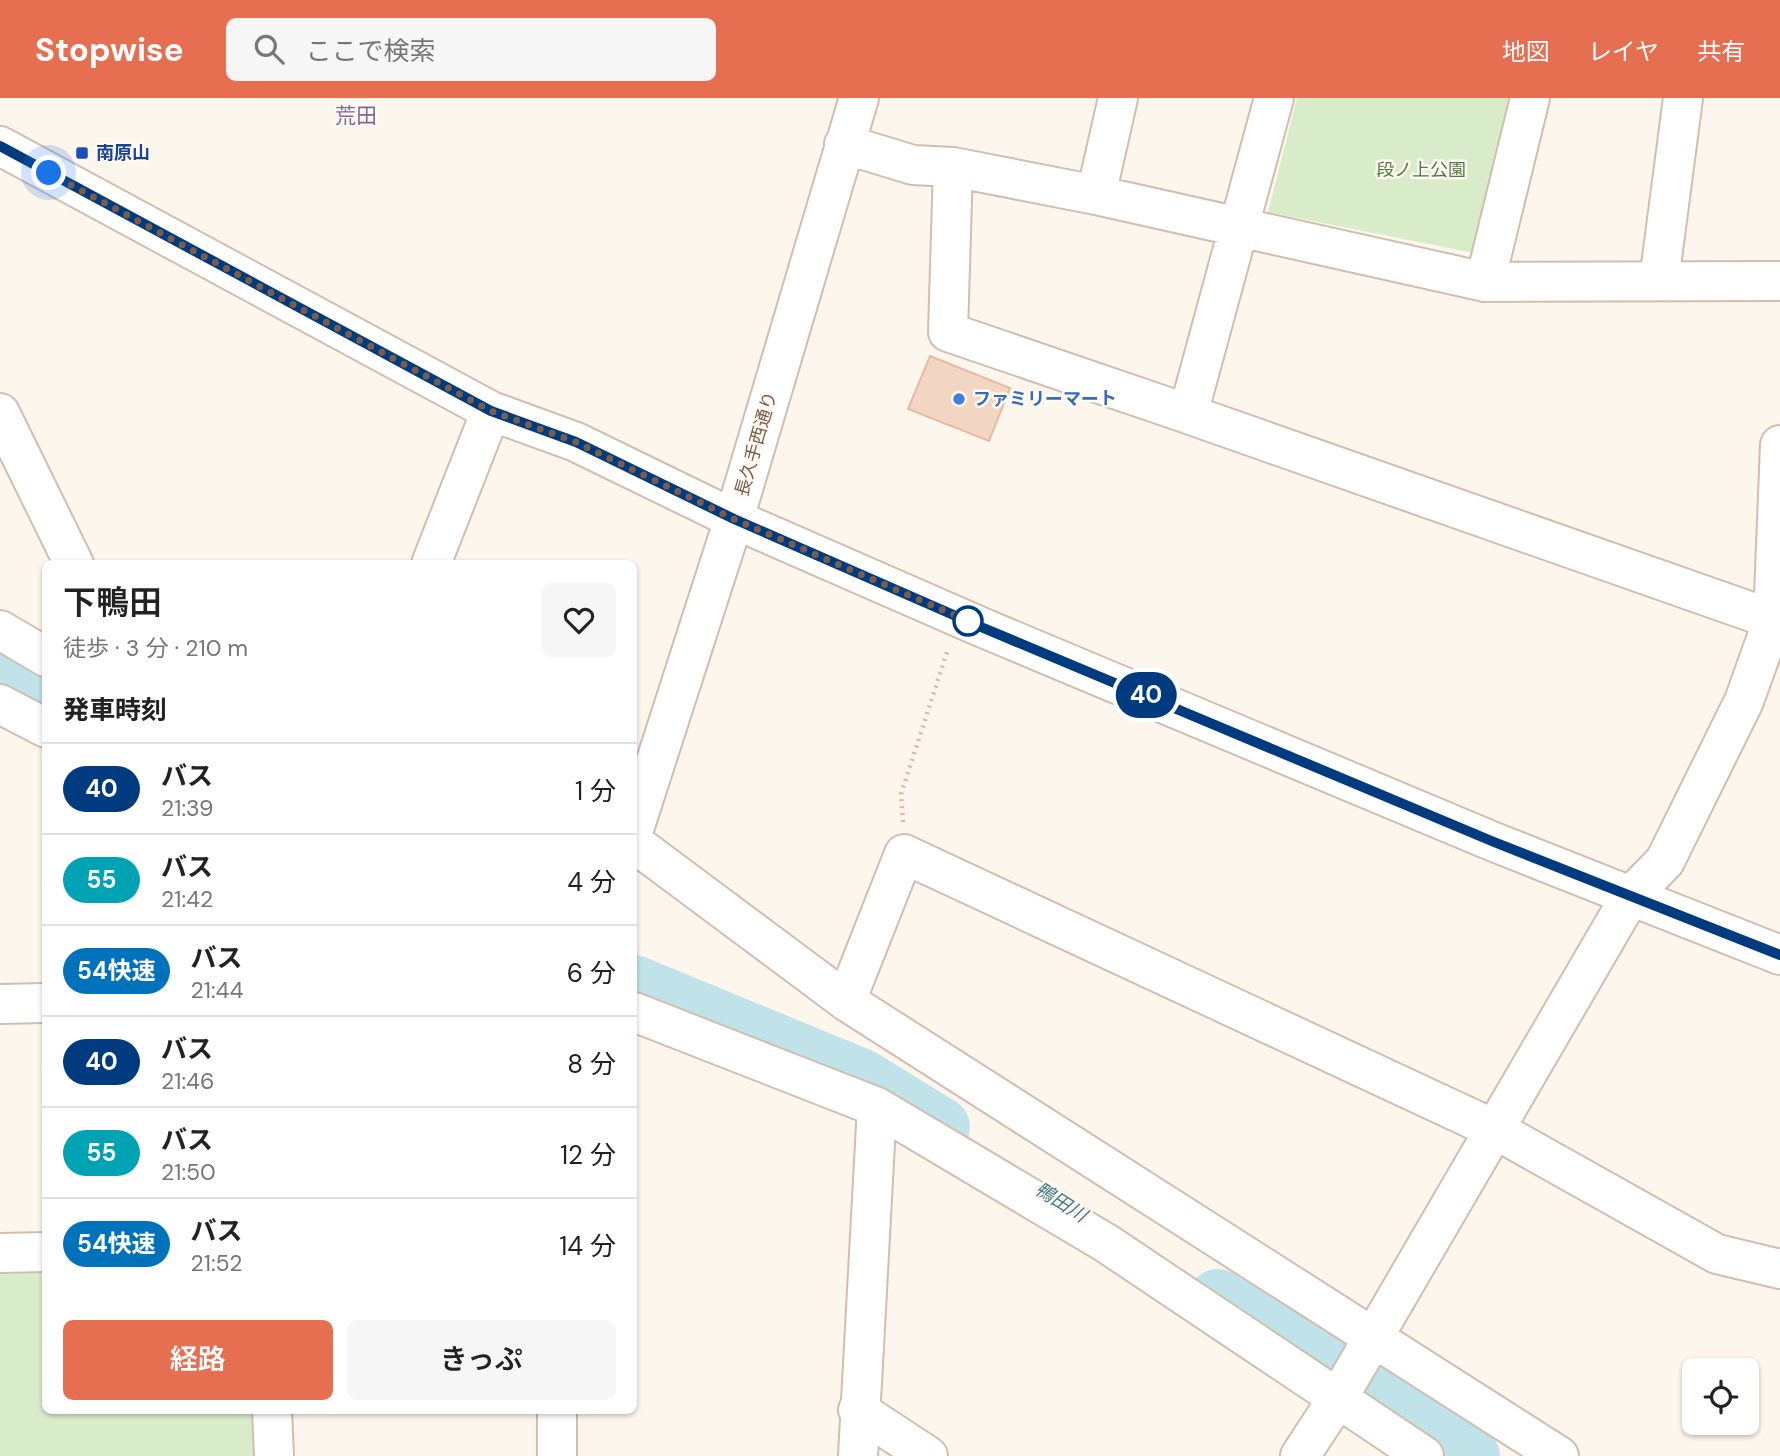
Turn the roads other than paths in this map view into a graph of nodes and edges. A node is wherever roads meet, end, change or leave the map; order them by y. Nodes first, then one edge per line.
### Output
1 (859, 98) edge
2 (1118, 98) edge
3 (1274, 98) edge
4 (1530, 98) edge
5 (1683, 98) edge
6 (844, 144) junction
7 (0, 146) edge
8 (953, 167) junction
9 (1096, 195) junction
10 (1238, 227) junction
11 (1659, 281) junction
12 (1780, 281) edge
13 (1485, 282) junction
14 (491, 411) junction
15 (0, 413) edge
16 (1188, 414) junction
17 (1780, 460) edge
18 (734, 519) junction
19 (72, 560) edge
20 (433, 560) edge
21 (1776, 621) edge
22 (0, 630) edge
23 (42, 655) edge
24 (0, 704) edge
25 (42, 728) edge
26 (42, 730) edge
27 (0, 733) edge
28 (637, 820) edge
29 (637, 845) edge
30 (1630, 897) junction
31 (1780, 955) edge
32 (846, 1000) junction
33 (42, 1003) edge
34 (0, 1004) edge
35 (637, 1013) edge
36 (877, 1107) junction
37 (1496, 1130) junction
38 (42, 1252) edge
39 (0, 1253) edge
40 (1780, 1269) edge
41 (1374, 1337) junction
42 (1338, 1398) junction
43 (858, 1410) junction
44 (272, 1414) edge
45 (556, 1414) edge
46 (274, 1456) edge
47 (557, 1456) edge
48 (858, 1456) edge
49 (928, 1456) edge
50 (1300, 1456) edge
51 (1424, 1456) edge
52 (1559, 1456) edge

1 - 6 street, 長久手西通り
2 - 9 street
3 - 10 street
4 - 13 street
5 - 11 street
6 - 8 street
6 - 18 street, 長久手西通り
7 - 14 street
8 - 9 street
8 - 16 street
9 - 10 street
10 - 13 street
10 - 16 street
11 - 12 street
11 - 13 street
14 - 18 street
14 - 20 street
15 - 19 street
16 - 21 street
17 - 21 street
18 - 28 street, 長久手西通り
18 - 30 street
21 - 30 street
22 - 23 street
24 - 25 street
26 - 27 street
29 - 32 street
30 - 31 street
30 - 37 street
32 - 37 street
32 - 41 street
33 - 34 street
35 - 36 street
36 - 42 street
36 - 43 street
37 - 40 street
37 - 41 street
38 - 39 street
41 - 42 street
41 - 52 street
42 - 50 street
42 - 51 street
43 - 48 street
43 - 49 street
44 - 46 street
45 - 47 street

